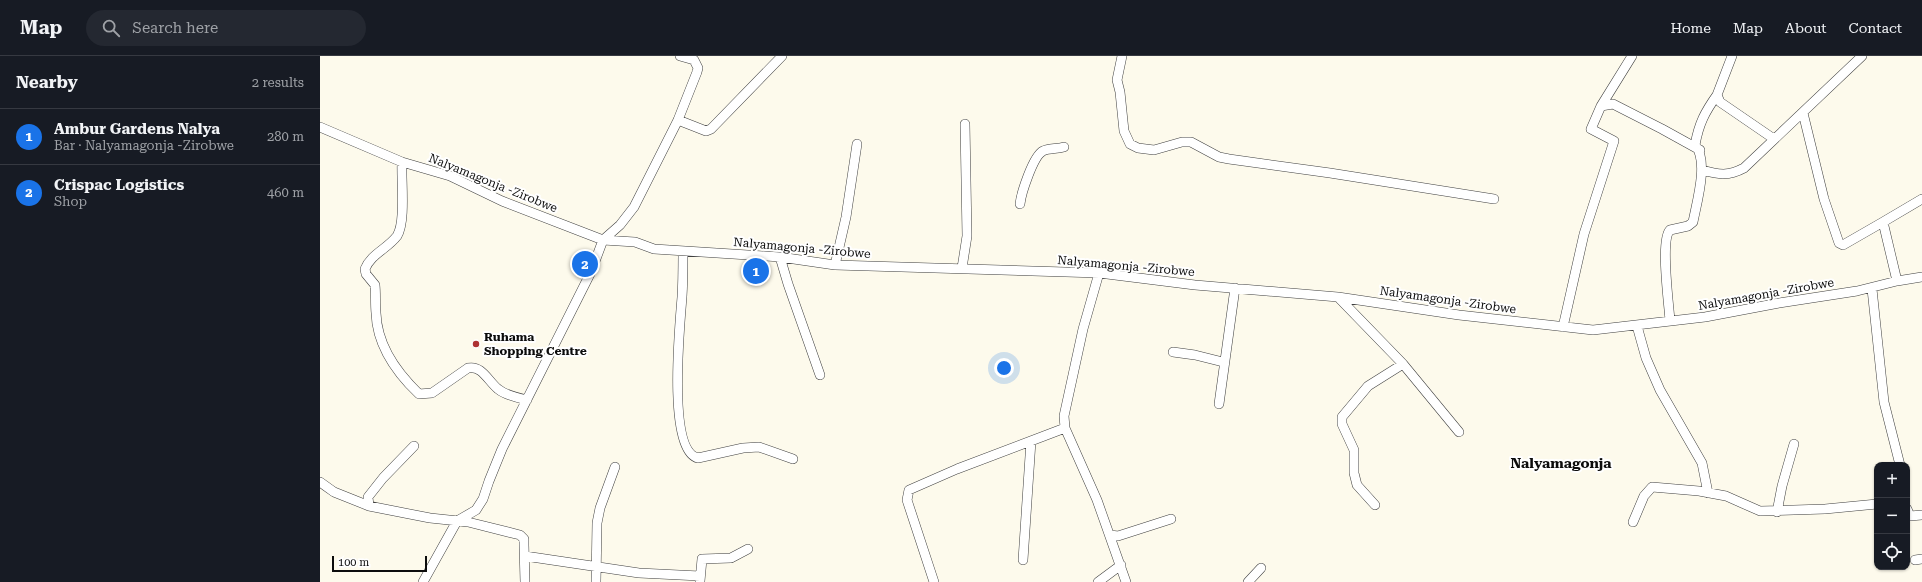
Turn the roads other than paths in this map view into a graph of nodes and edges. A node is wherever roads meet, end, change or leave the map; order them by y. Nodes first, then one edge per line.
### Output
1 (680, 56) edge
2 (782, 56) edge
3 (1122, 56) edge
4 (1632, 56) edge
5 (1732, 56) edge
6 (1862, 56) edge
7 (692, 57) edge
8 (1717, 95) junction
9 (1601, 106) junction
10 (1803, 113) junction
11 (678, 120) junction
12 (965, 124) dead end
13 (320, 127) edge
14 (1774, 139) junction
15 (858, 144) dead end
16 (1064, 147) dead end
17 (1700, 150) junction
18 (402, 162) junction
19 (1702, 170) junction
20 (1494, 199) dead end
21 (1922, 199) edge
22 (1020, 204) dead end
23 (1883, 222) junction
24 (603, 240) junction
25 (683, 251) junction
26 (780, 257) junction
27 (835, 265) junction
28 (962, 268) junction
29 (1099, 273) junction
30 (1922, 277) edge
31 (1897, 281) junction
32 (1235, 288) junction
33 (1872, 288) junction
34 (1338, 296) junction
35 (1670, 321) junction
36 (1637, 326) junction
37 (1563, 327) junction
38 (1173, 352) dead end
39 (1223, 362) junction
40 (1403, 364) junction
41 (820, 375) dead end
42 (527, 400) junction
43 (1219, 404) dead end
44 (1065, 428) junction
45 (1459, 432) dead end
46 (1031, 441) junction
47 (1794, 444) dead end
48 (414, 446) dead end
49 (793, 459) dead end
50 (1899, 462) edge
51 (615, 467) dead end
52 (320, 482) edge
53 (1708, 493) junction
54 (1874, 504) edge
55 (1375, 505) dead end
56 (369, 506) junction
57 (1777, 512) junction
58 (1910, 516) edge
59 (1922, 516) edge
60 (1171, 519) dead end
61 (457, 521) junction
62 (1633, 522) dead end
63 (1110, 535) junction
64 (748, 549) dead end
65 (525, 556) junction
66 (1023, 560) dead end
67 (1121, 564) junction
68 (596, 567) junction
69 (1261, 568) dead end
70 (700, 579) edge
71 (422, 582) edge
72 (525, 582) edge
73 (596, 582) edge
74 (934, 582) edge
75 (1098, 582) edge
76 (1126, 582) edge
77 (1248, 582) edge

1 - 7 street
2 - 11 street
3 - 20 street
4 - 9 street
5 - 8 street
6 - 10 street
7 - 11 street
8 - 14 street
8 - 17 street
9 - 17 street
9 - 37 street
10 - 14 street
10 - 23 street
11 - 24 street
12 - 28 street
13 - 18 street, Nalyamagonja -Zirobwe
14 - 19 street
15 - 27 street
16 - 22 street
17 - 19 street
18 - 24 street, Nalyamagonja -Zirobwe
18 - 42 street
19 - 35 street
21 - 23 street
23 - 31 street
24 - 25 street, Nalyamagonja -Zirobwe
24 - 42 street
25 - 26 street, Nalyamagonja -Zirobwe
25 - 49 street
26 - 27 street, Nalyamagonja -Zirobwe
26 - 41 street
27 - 28 street, Nalyamagonja -Zirobwe
28 - 29 street, Nalyamagonja -Zirobwe
29 - 32 street, Nalyamagonja -Zirobwe
29 - 44 street
30 - 31 street, Nalyamagonja -Zirobwe
31 - 33 street, Nalyamagonja -Zirobwe
32 - 34 street, Nalyamagonja -Zirobwe
32 - 39 street
33 - 35 street, Nalyamagonja -Zirobwe
33 - 50 street
34 - 37 street, Nalyamagonja -Zirobwe
34 - 40 street
35 - 36 street, Nalyamagonja -Zirobwe
36 - 37 street, Nalyamagonja -Zirobwe
36 - 53 street
38 - 39 street
39 - 43 street
40 - 45 street
40 - 55 street
42 - 61 street
44 - 46 street
44 - 63 street
46 - 66 street
46 - 74 street
47 - 57 street
48 - 56 street
51 - 68 street
52 - 56 street
53 - 57 street
53 - 62 street
54 - 57 street
56 - 61 street
58 - 59 street
60 - 63 street
61 - 65 street
61 - 71 street
63 - 67 street
64 - 70 street
65 - 68 street
65 - 72 street
67 - 75 street
67 - 76 street
68 - 70 street
68 - 73 street
69 - 77 street

